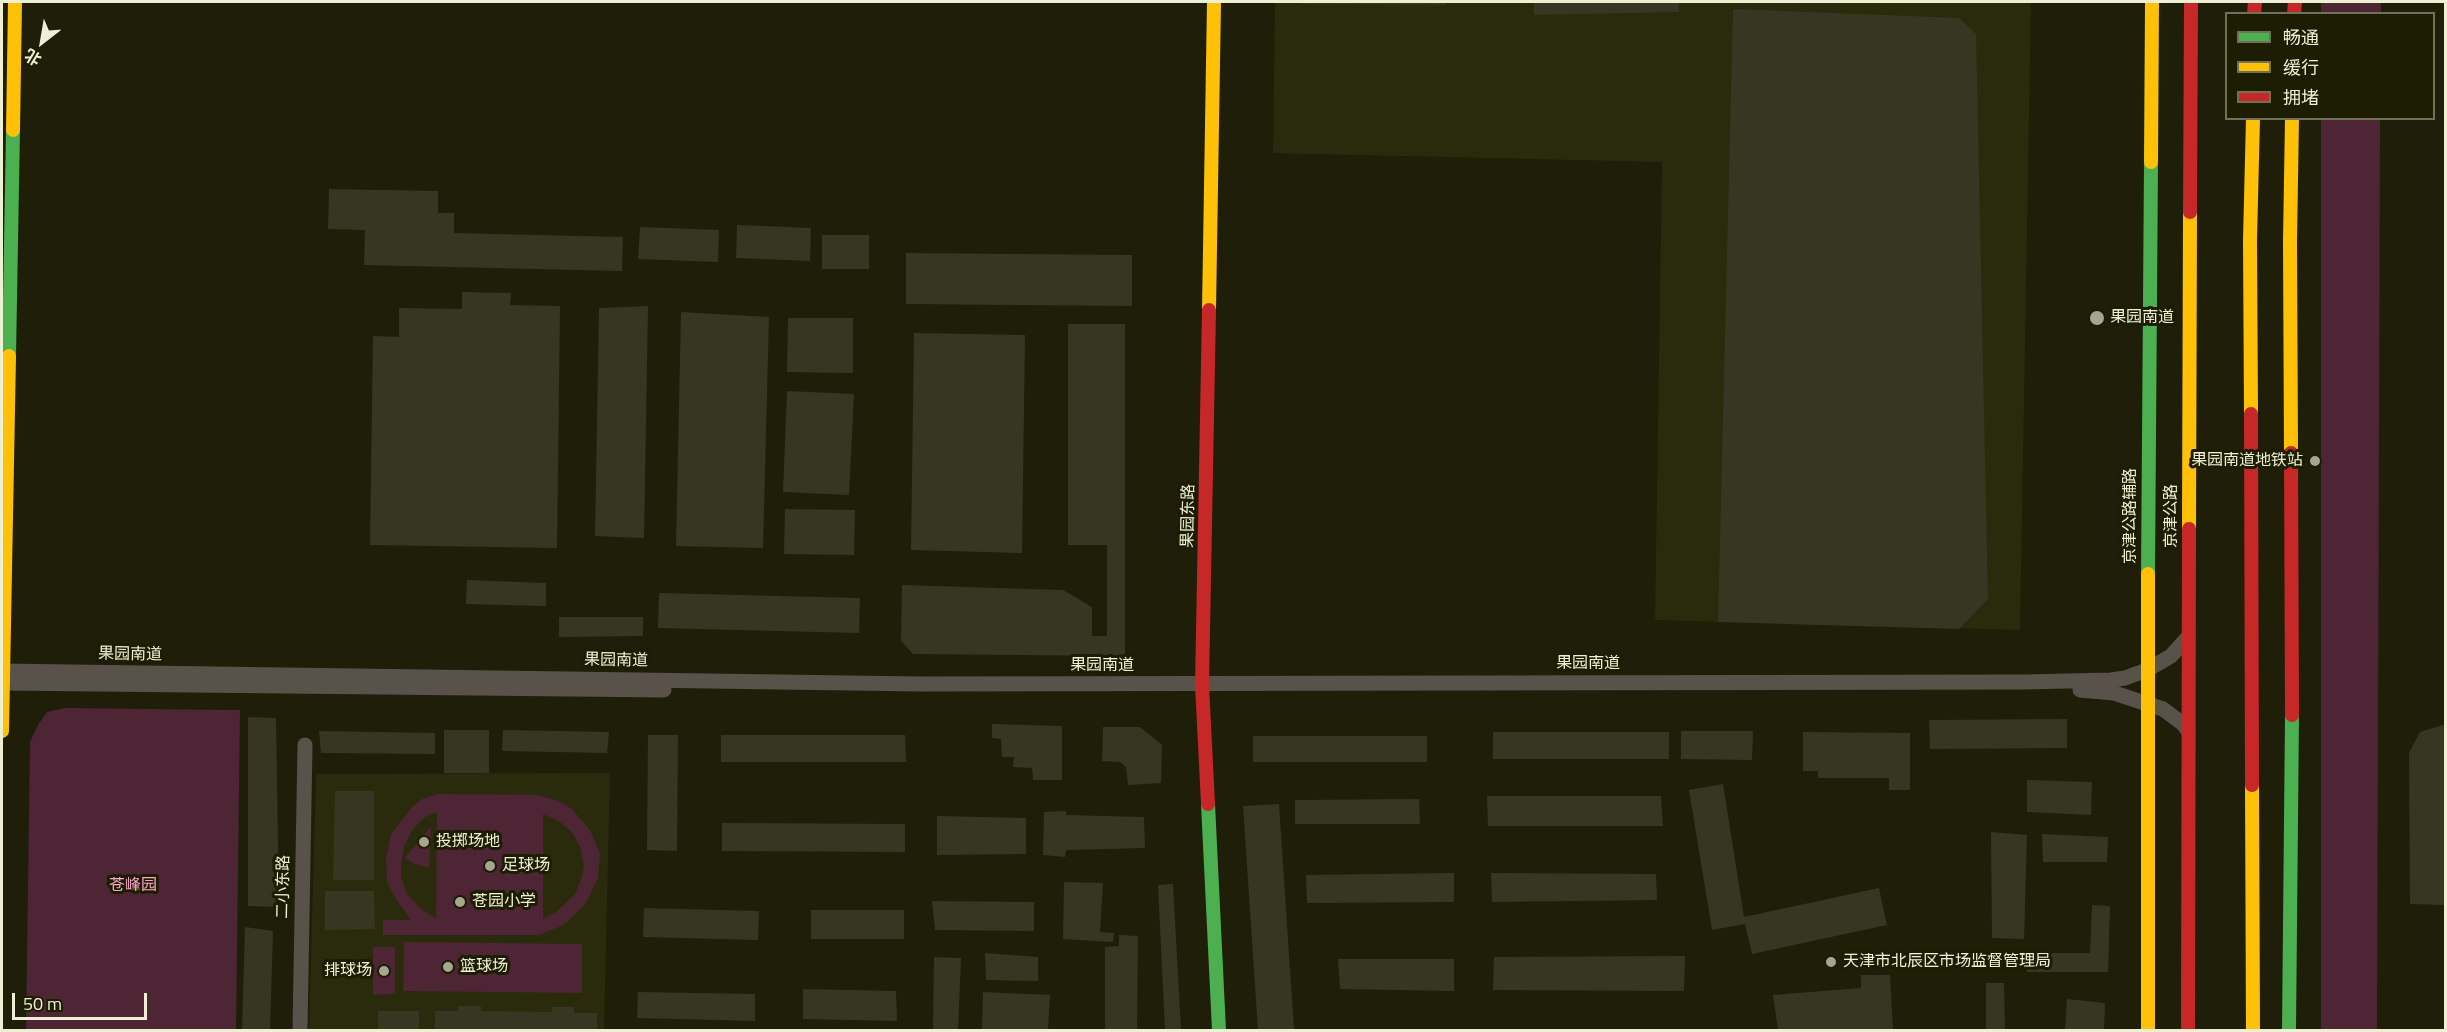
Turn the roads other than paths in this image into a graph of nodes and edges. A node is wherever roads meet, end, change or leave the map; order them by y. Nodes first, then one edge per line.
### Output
1 (15, 2) edge
2 (1214, 2) edge
3 (1224, 2) edge
4 (2152, 2) edge
5 (2191, 2) edge
6 (2253, 120) edge
7 (2292, 120) edge
8 (2188, 637) junction
9 (2147, 670) junction
10 (2, 677) edge
11 (1208, 688) junction
12 (2147, 703) junction
13 (2, 731) edge
14 (2187, 731) junction
15 (305, 745) dead end
16 (300, 1030) edge
17 (1219, 1030) edge
18 (1230, 1030) edge
19 (2148, 1030) edge
20 (2188, 1030) edge
21 (2253, 1030) edge
22 (2289, 1030) edge

1 - 10 main road
2 - 11 main road, 果园东路
3 - 11 main road, 果园东路
4 - 9 main road, 京津公路辅路
5 - 8 main road, 京津公路
6 - 21 main road
7 - 22 main road
8 - 9 street, 果园南道
8 - 14 main road, 京津公路
9 - 11 street, 果园南道
9 - 12 main road, 京津公路辅路
10 - 11 street, 果园南道
10 - 13 main road
11 - 12 street, 果园南道
11 - 17 main road, 果园东路
11 - 18 main road, 果园东路
12 - 14 street, 果园南道
12 - 19 main road, 京津公路辅路
14 - 20 main road, 京津公路
15 - 16 street, 二小东路

